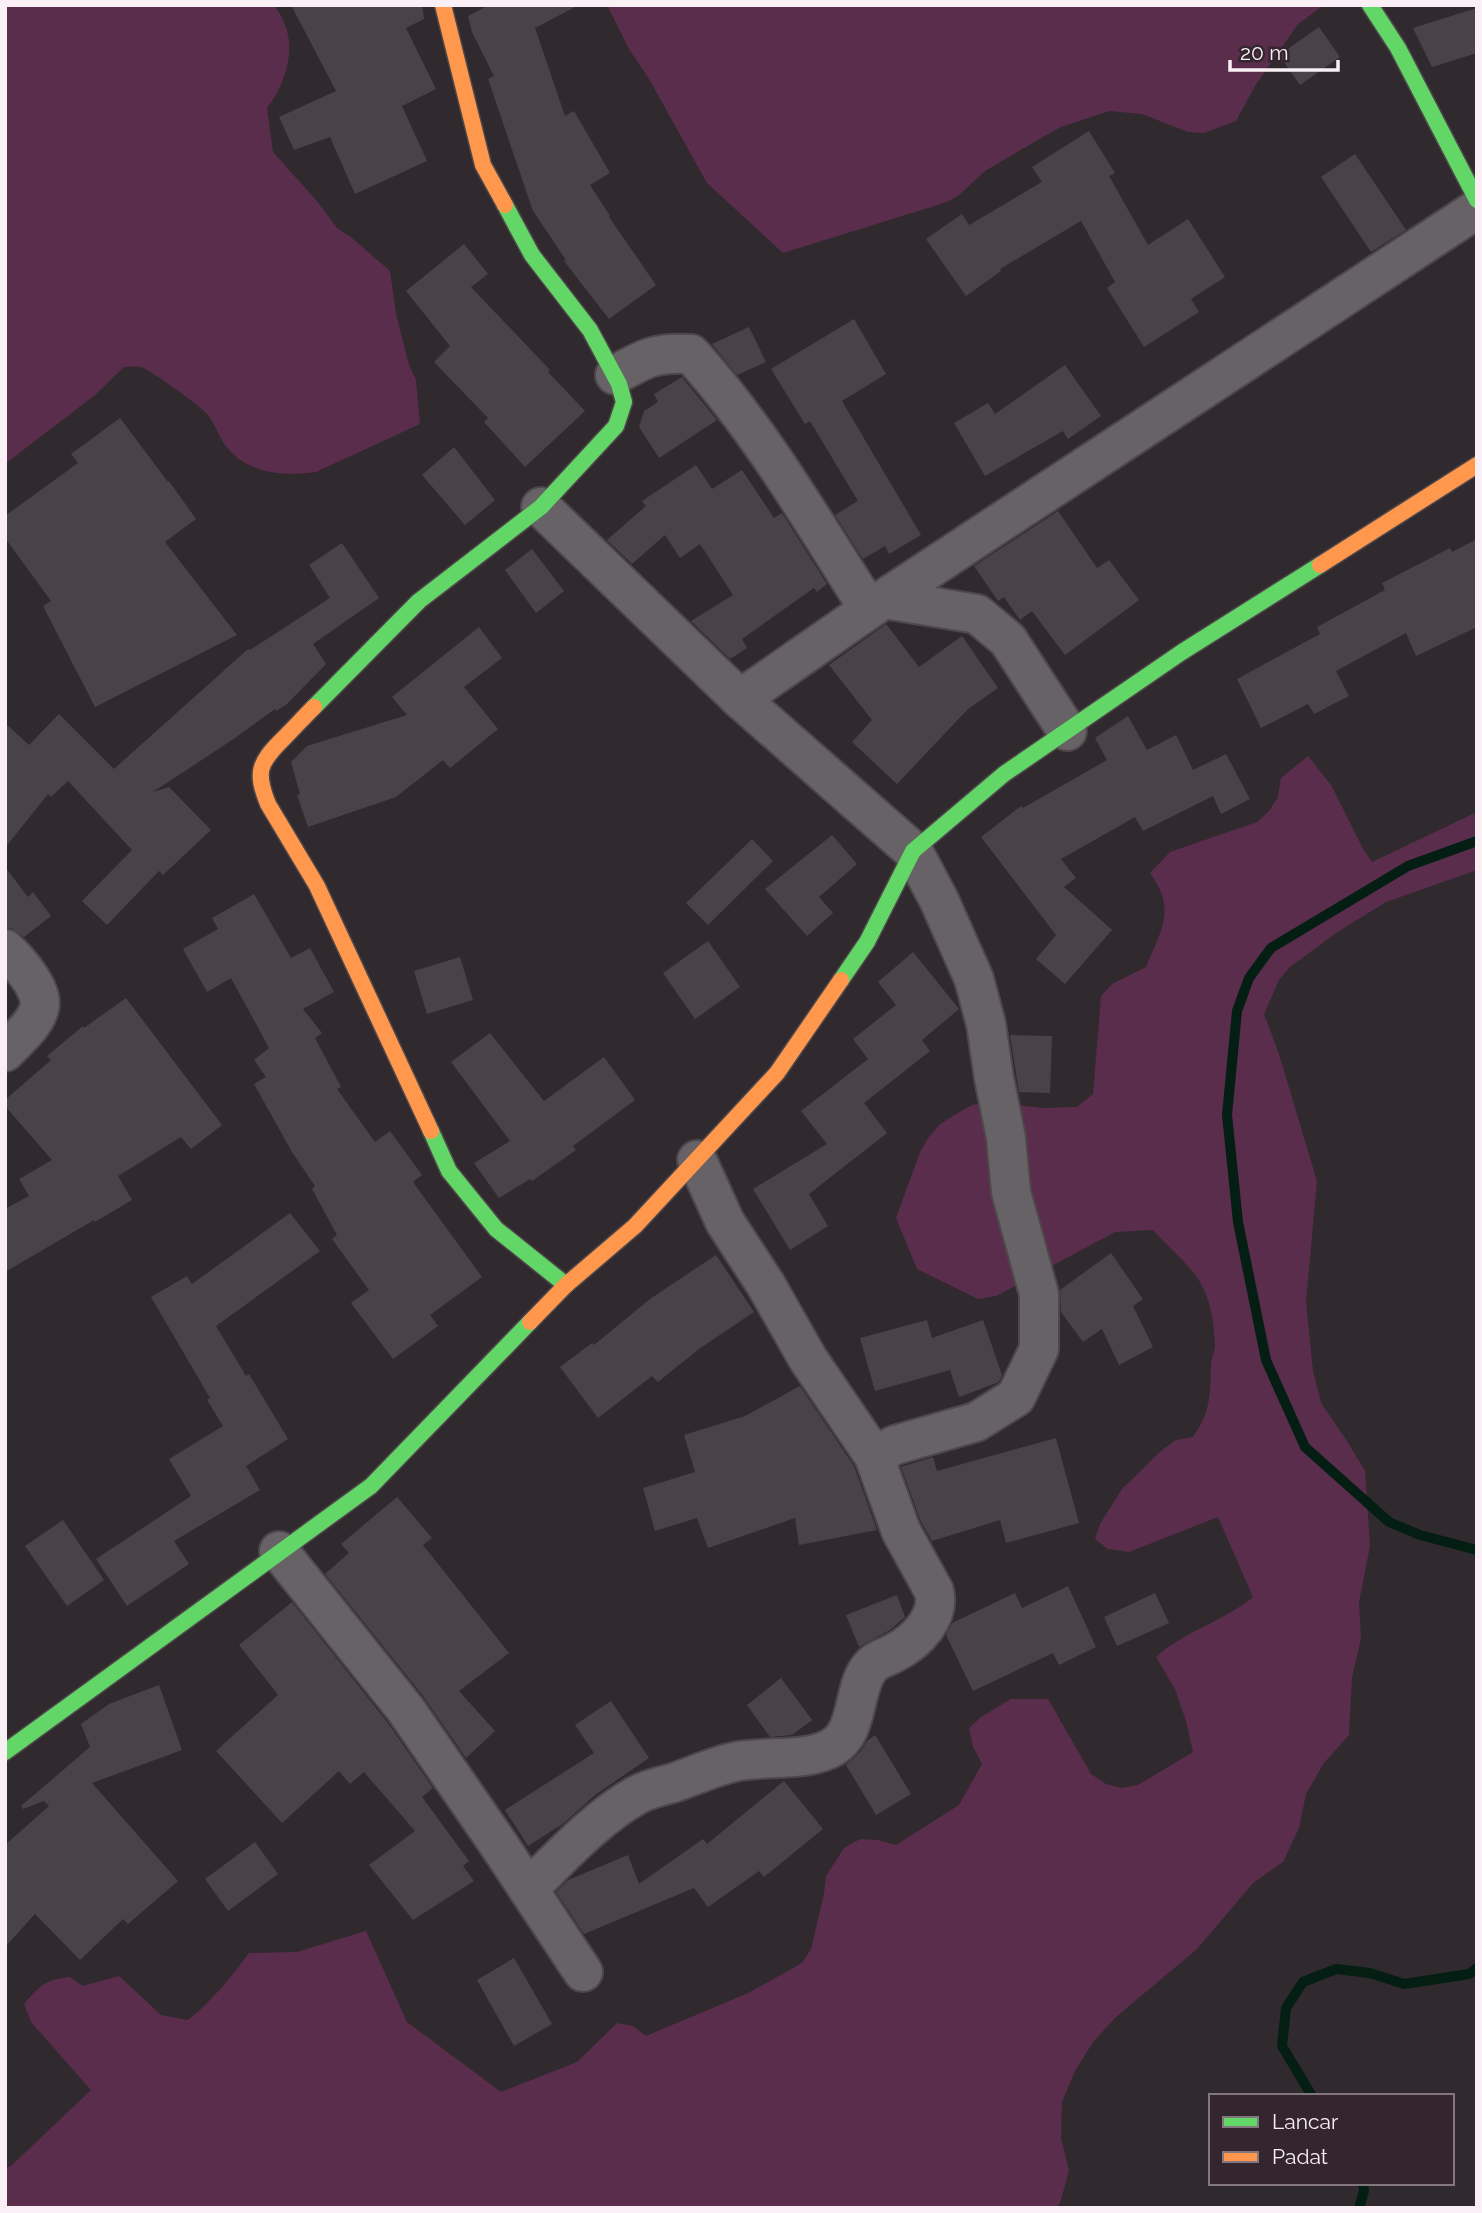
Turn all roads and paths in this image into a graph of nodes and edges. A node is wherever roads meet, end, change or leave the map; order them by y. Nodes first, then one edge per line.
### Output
1 (443, 5) edge
2 (1370, 5) edge
3 (1477, 200) edge
4 (1477, 209) edge
5 (615, 375) junction
6 (1477, 465) edge
7 (541, 507) junction
8 (876, 604) junction
9 (740, 699) junction
10 (1067, 731) junction
11 (913, 851) junction
12 (5, 949) edge
13 (5, 1052) edge
14 (697, 1160) junction
15 (566, 1285) junction
16 (874, 1456) junction
17 (279, 1551) junction
18 (5, 1752) edge
19 (528, 1889) junction
20 (583, 1972) dead end

1 - 5 street
2 - 3 street
4 - 8 street
5 - 7 street
5 - 8 street
6 - 10 street
7 - 9 street
7 - 15 street
8 - 9 street
8 - 10 street
9 - 11 street
10 - 11 street
11 - 14 street
11 - 16 street
12 - 13 street
14 - 15 street
14 - 16 street
15 - 17 street
16 - 19 street
17 - 18 street
17 - 19 street
19 - 20 street

